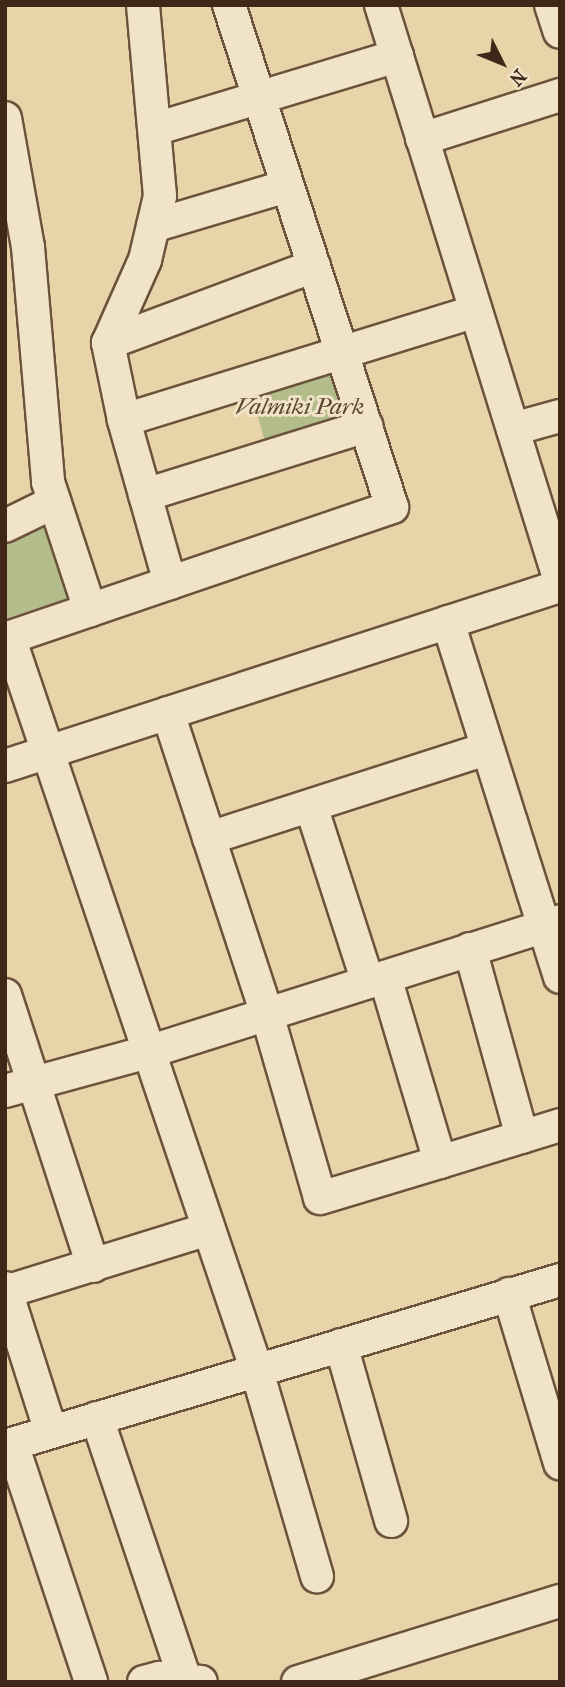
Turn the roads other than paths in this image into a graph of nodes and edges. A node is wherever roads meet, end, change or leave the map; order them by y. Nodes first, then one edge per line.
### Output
1 (144, 5) edge
2 (229, 5) edge
3 (381, 5) edge
4 (551, 5) edge
5 (560, 32) edge
6 (397, 57) junction
7 (560, 95) edge
8 (258, 98) junction
9 (5, 118) edge
10 (155, 129) junction
11 (422, 139) junction
12 (287, 186) junction
13 (153, 226) junction
14 (314, 266) junction
15 (476, 311) junction
16 (108, 343) junction
17 (343, 352) junction
18 (560, 416) edge
19 (124, 420) junction
20 (366, 426) junction
21 (513, 429) junction
22 (145, 495) junction
23 (54, 502) junction
24 (5, 526) edge
25 (170, 583) junction
26 (560, 583) edge
27 (90, 610) junction
28 (448, 622) junction
29 (7, 638) edge
30 (168, 713) junction
31 (487, 749) junction
32 (46, 753) junction
33 (5, 766) edge
34 (311, 806) junction
35 (209, 838) junction
36 (551, 923) edge
37 (470, 949) junction
38 (560, 977) edge
39 (377, 979) junction
40 (5, 995) edge
41 (267, 1014) junction
42 (148, 1052) junction
43 (20, 1087) edge
44 (560, 1125) edge
45 (522, 1137) junction
46 (440, 1162) junction
47 (208, 1229) junction
48 (93, 1266) junction
49 (560, 1280) edge
50 (6, 1290) edge
51 (509, 1294) junction
52 (341, 1345) junction
53 (257, 1371) junction
54 (97, 1418) junction
55 (51, 1432) junction
56 (9, 1445) edge
57 (560, 1463) edge
58 (391, 1521) dead end
59 (317, 1576) dead end
60 (560, 1601) edge
61 (193, 1681) edge
62 (91, 1682) edge
63 (144, 1682) edge
64 (298, 1682) edge

1 - 10 street
2 - 8 street
3 - 6 street
4 - 5 street
6 - 8 street
6 - 11 street
7 - 11 street
8 - 10 street
8 - 12 street
9 - 23 street
10 - 13 street
11 - 15 street
12 - 13 street
12 - 14 street
13 - 16 street
14 - 16 street
14 - 17 street
15 - 17 street
15 - 21 street
16 - 19 street
17 - 19 street
17 - 20 street
18 - 21 street
19 - 22 street
20 - 22 street
20 - 25 street
21 - 26 street
22 - 25 street
23 - 24 street
23 - 27 street
25 - 27 street
26 - 28 street
27 - 29 street
28 - 30 street
28 - 31 street
29 - 32 street
30 - 32 street
30 - 35 street
31 - 34 street
31 - 36 street
32 - 33 street
32 - 42 street
34 - 35 street
34 - 39 street
35 - 41 street
36 - 37 street
36 - 38 street
37 - 39 street
37 - 45 street
39 - 41 street
39 - 46 street
40 - 43 street
41 - 42 street
41 - 46 street
42 - 43 street
42 - 47 street
43 - 48 street
44 - 45 street
45 - 46 street
47 - 48 street
47 - 53 street
48 - 50 street
49 - 51 street
50 - 55 street
51 - 52 street
51 - 57 street
52 - 53 street
52 - 58 street
53 - 54 street
53 - 59 street
54 - 55 street
54 - 61 street
55 - 56 street
56 - 62 street
60 - 64 street
61 - 63 street

